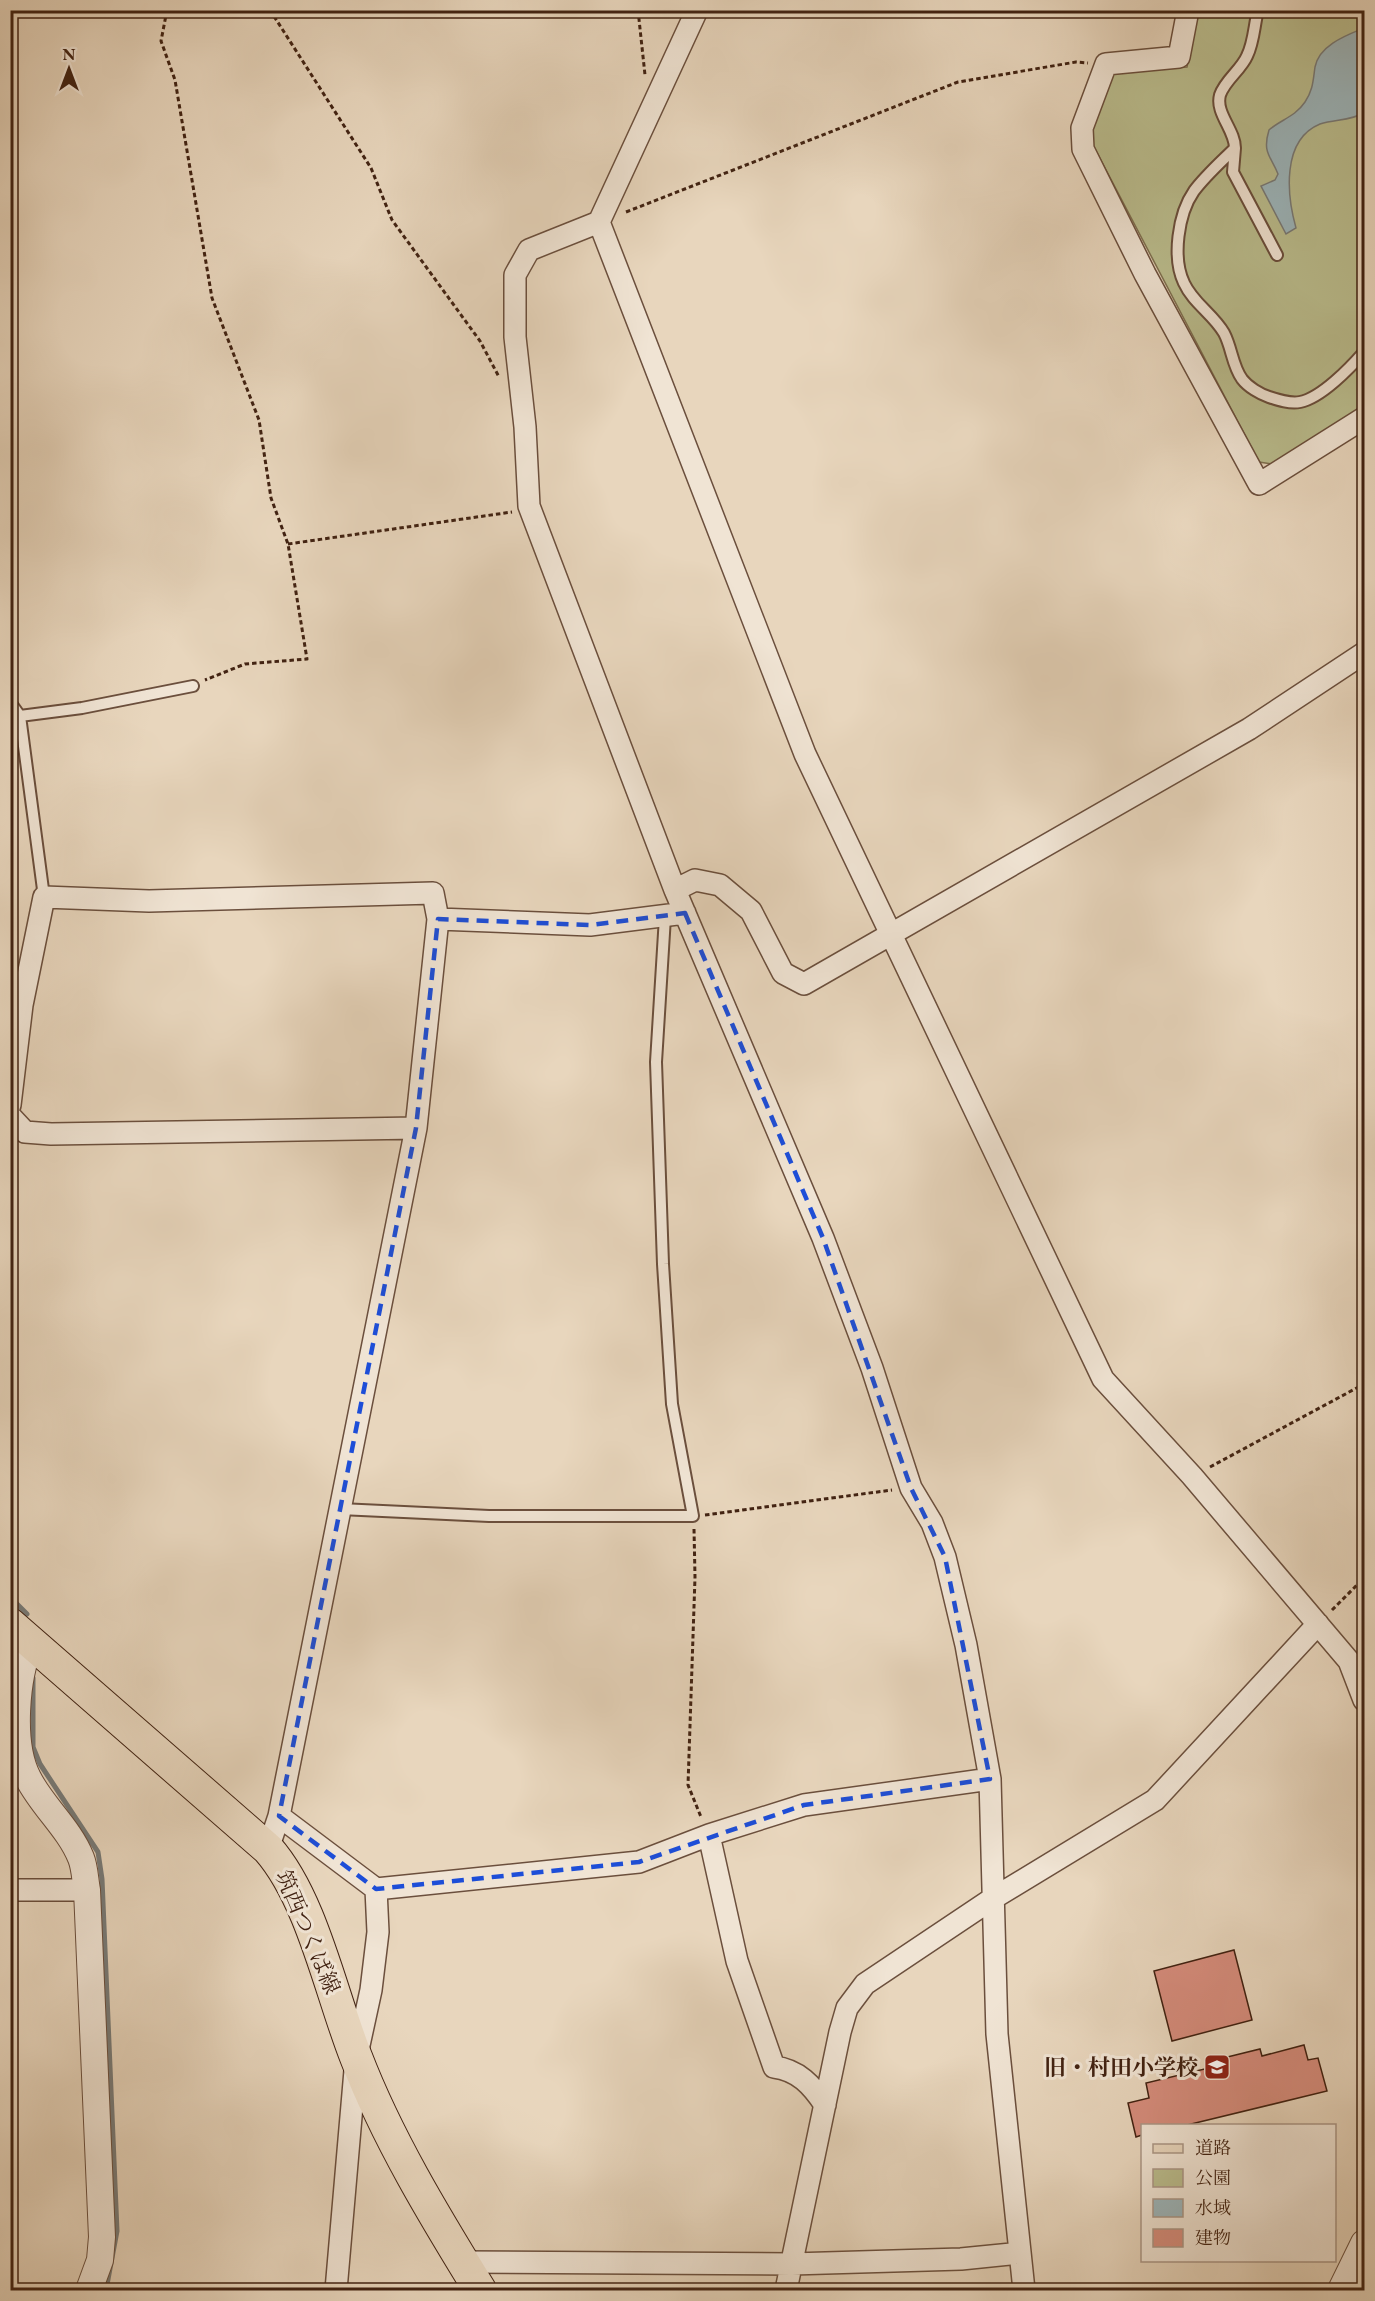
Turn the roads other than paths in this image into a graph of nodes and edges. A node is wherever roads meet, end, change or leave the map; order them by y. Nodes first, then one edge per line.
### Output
1 (697, 10) edge
2 (1188, 10) edge
3 (1258, 10) edge
4 (1235, 148) junction
5 (599, 222) junction
6 (1277, 255) dead end
7 (1365, 352) edge
8 (1365, 418) edge
9 (1365, 653) edge
10 (193, 686) road end
11 (10, 702) edge
12 (20, 716) junction
13 (675, 890) junction
14 (44, 897) junction
15 (675, 915) junction
16 (438, 919) junction
17 (891, 935) junction
18 (21, 1014) junction
19 (10, 1036) edge
20 (10, 1105) edge
21 (10, 1116) edge
22 (416, 1128) junction
23 (340, 1509) junction
24 (1318, 1624) junction
25 (21, 1633) edge
26 (1365, 1700) edge
27 (990, 1779) junction
28 (279, 1816) junction
29 (709, 1835) junction
30 (268, 1849) junction
31 (376, 1889) junction
32 (10, 1890) edge
33 (87, 1890) junction
34 (992, 1899) junction
35 (356, 2059) junction
36 (825, 2105) junction
37 (1365, 2243) edge
38 (1020, 2253) junction
39 (463, 2262) junction
40 (792, 2264) junction
41 (89, 2290) edge
42 (336, 2290) edge
43 (480, 2290) edge
44 (786, 2290) edge
45 (1024, 2290) edge
46 (1341, 2290) edge

1 - 5 street
2 - 8 street
3 - 4 lane
4 - 6 lane
4 - 7 lane
5 - 13 street
5 - 17 street
9 - 17 street
10 - 12 lane
11 - 12 lane
12 - 14 lane
13 - 15 street
13 - 17 street
14 - 16 street
14 - 18 street
15 - 16 street
15 - 23 lane
15 - 27 street
16 - 22 street
17 - 24 street
18 - 19 street
18 - 20 street
21 - 22 street
22 - 23 street
23 - 28 street
24 - 26 street
24 - 34 street
25 - 30 main road, 筑西つくば線
25 - 33 street
27 - 29 street
27 - 34 street
28 - 30 street
28 - 31 street
29 - 31 street
29 - 36 street
30 - 35 main road, 筑西つくば線
31 - 35 street
32 - 33 street
33 - 41 street
34 - 36 street
34 - 38 street
35 - 39 main road, 筑西つくば線
35 - 42 street
36 - 40 street
37 - 46 street
38 - 40 street
38 - 45 street
39 - 40 street
39 - 43 main road, 筑西つくば線
40 - 44 street

